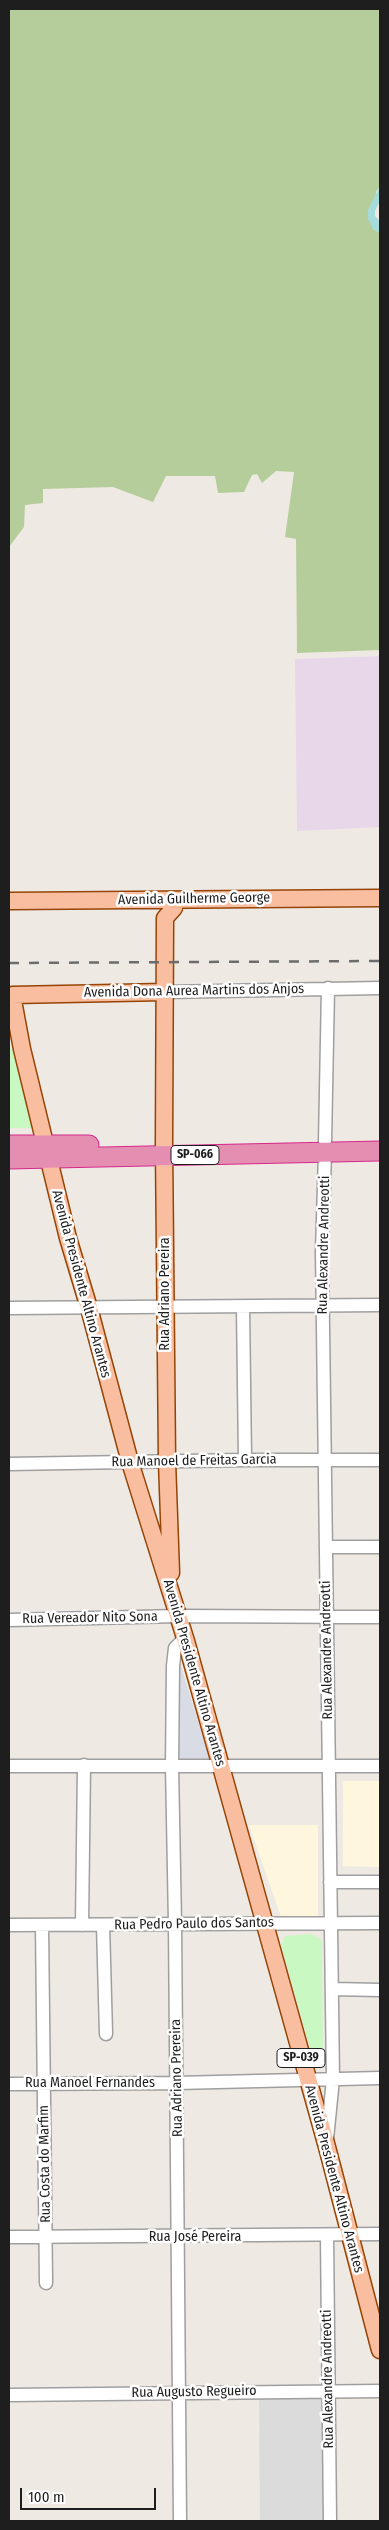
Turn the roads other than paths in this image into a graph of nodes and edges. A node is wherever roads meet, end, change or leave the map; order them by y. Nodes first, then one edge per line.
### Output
1 (380, 898) edge
2 (9, 901) edge
3 (380, 907) edge
4 (9, 910) edge
5 (165, 911) junction
6 (328, 988) junction
7 (380, 988) edge
8 (165, 992) junction
9 (10, 995) edge
10 (9, 1039) edge
11 (22, 1049) junction
12 (380, 1142) edge
13 (9, 1145) edge
14 (325, 1147) junction
15 (46, 1151) junction
16 (164, 1151) junction
17 (380, 1151) edge
18 (9, 1159) edge
19 (323, 1306) junction
20 (380, 1306) edge
21 (166, 1307) junction
22 (243, 1307) junction
23 (9, 1308) edge
24 (89, 1308) junction
25 (245, 1460) junction
26 (380, 1460) edge
27 (167, 1461) junction
28 (325, 1461) junction
29 (130, 1462) junction
30 (9, 1464) edge
31 (326, 1547) junction
32 (380, 1547) edge
33 (172, 1595) junction
34 (178, 1616) junction
35 (380, 1617) edge
36 (327, 1618) junction
37 (9, 1620) edge
38 (186, 1641) junction
39 (84, 1765) junction
40 (9, 1766) edge
41 (172, 1766) junction
42 (221, 1766) junction
43 (328, 1766) junction
44 (380, 1766) edge
45 (330, 1882) junction
46 (380, 1882) edge
47 (263, 1923) junction
48 (331, 1923) junction
49 (380, 1923) edge
50 (175, 1924) junction
51 (9, 1925) edge
52 (42, 1925) junction
53 (82, 1925) junction
54 (103, 1925) junction
55 (332, 1989) junction
56 (380, 1990) edge
57 (106, 2034) dead end
58 (380, 2078) edge
59 (307, 2079) junction
60 (333, 2079) junction
61 (43, 2083) junction
62 (177, 2083) junction
63 (9, 2084) edge
64 (327, 2147) junction
65 (380, 2234) edge
66 (349, 2235) junction
67 (327, 2236) junction
68 (9, 2237) edge
69 (46, 2237) junction
70 (178, 2237) junction
71 (46, 2283) dead end
72 (380, 2350) edge
73 (328, 2391) junction
74 (380, 2391) edge
75 (180, 2392) junction
76 (9, 2395) edge
77 (180, 2521) edge
78 (330, 2521) edge

1 - 2 main road, Avenida Guilherme George
3 - 5 main road, Avenida Guilherme George
4 - 5 main road, Avenida Guilherme George
5 - 8 main road, Rua Adriano Pereira
6 - 7 street, Avenida Dona Aurea Martins dos Anjos
6 - 8 street, Avenida Dona Aurea Martins dos Anjos
6 - 14 street, Rua Alexandre Andreotti
8 - 9 main road, Avenida Dona Aurea Martins dos Anjos
8 - 16 main road, Rua Adriano Pereira
9 - 11 main road, Avenida Presidente Altino Arantes
10 - 11 main road
11 - 15 main road, Avenida Presidente Altino Arantes
12 - 14 highway, SP-066
13 - 15 highway, SP-066
14 - 16 highway, SP-066
14 - 17 highway, SP-066
14 - 19 street, Rua Alexandre Andreotti
15 - 16 highway, SP-066
15 - 18 highway, SP-066
15 - 24 main road, Avenida Presidente Altino Arantes
16 - 21 main road, Rua Adriano Pereira
19 - 20 street
19 - 22 street
19 - 28 street, Rua Alexandre Andreotti
21 - 22 street
21 - 24 street
21 - 27 main road, Rua Adriano Pereira
22 - 25 street
23 - 24 street
24 - 29 main road, Avenida Presidente Altino Arantes
25 - 27 street, Rua Manoel de Freitas Garcia
25 - 28 street, Rua Manoel de Freitas Garcia
26 - 28 street, Rua Manoel de Freitas Garcia
27 - 29 street, Rua Manoel de Freitas Garcia
27 - 33 main road, Rua Adriano Pereira
28 - 31 street, Rua Alexandre Andreotti
29 - 30 street, Rua Manoel de Freitas Garcia
29 - 33 main road, Avenida Presidente Altino Arantes
31 - 32 street
31 - 36 street, Rua Alexandre Andreotti
33 - 34 main road, Avenida Presidente Altino Arantes / SP-039
34 - 36 street, Rua Vereador Nito Sona
34 - 37 street, Rua Vereador Nito Sona
34 - 38 main road, Avenida Presidente Altino Arantes / SP-039
35 - 36 street, Rua Vereador Nito Sona
36 - 43 street, Rua Alexandre Andreotti
38 - 41 street, Rua Adriano Prereira
38 - 42 main road, Avenida Presidente Altino Arantes / SP-039
39 - 40 street
39 - 41 street
39 - 53 street
41 - 42 street
41 - 50 street, Rua Adriano Prereira
42 - 43 street
42 - 47 main road, Avenida Presidente Altino Arantes / SP-039
43 - 44 street
43 - 45 street, Rua Alexandre Andreotti
45 - 46 street
45 - 48 street, Rua Alexandre Andreotti
47 - 48 street, Rua Pedro Paulo dos Santos
47 - 50 street, Rua Pedro Paulo dos Santos
47 - 59 main road, Avenida Presidente Altino Arantes / SP-039
48 - 49 street, Rua Pedro Paulo dos Santos
48 - 55 street, Rua Alexandre Andreotti
50 - 54 street, Rua Pedro Paulo dos Santos
50 - 62 street, Rua Adriano Prereira
51 - 52 street, Rua Pedro Paulo dos Santos
52 - 53 street, Rua Pedro Paulo dos Santos
52 - 61 street, Rua Costa do Marfim
53 - 54 street, Rua Pedro Paulo dos Santos
54 - 57 street
55 - 56 street
55 - 60 street, Rua Alexandre Andreotti
58 - 60 street, Rua Manoel Fernandes
59 - 60 street, Rua Manoel Fernandes
59 - 62 street, Rua Manoel Fernandes
59 - 64 main road, Avenida Presidente Altino Arantes / SP-039
60 - 64 street, Rua Alexandre Andreotti
61 - 62 street, Rua Manoel Fernandes
61 - 63 street, Rua Manoel Fernandes
61 - 69 street, Rua Costa do Marfim
62 - 70 street, Rua Adriano Prereira
64 - 66 main road, Avenida Presidente Altino Arantes / SP-039
65 - 66 street, Rua José Pereira
66 - 67 street, Rua José Pereira
66 - 72 main road, Avenida Presidente Altino Arantes / SP-039
67 - 70 street, Rua José Pereira
67 - 73 street, Rua Alexandre Andreotti
68 - 69 street, Rua José Pereira
69 - 70 street, Rua José Pereira
69 - 71 street, Rua Costa do Marfim
70 - 75 street, Rua Adriano Prereira
73 - 74 street, Rua Augusto Regueiro
73 - 75 street, Rua Augusto Regueiro
73 - 78 street, Rua Alexandre Andreotti
75 - 76 street, Rua Augusto Regueiro
75 - 77 street, Rua Adriano Prereira

